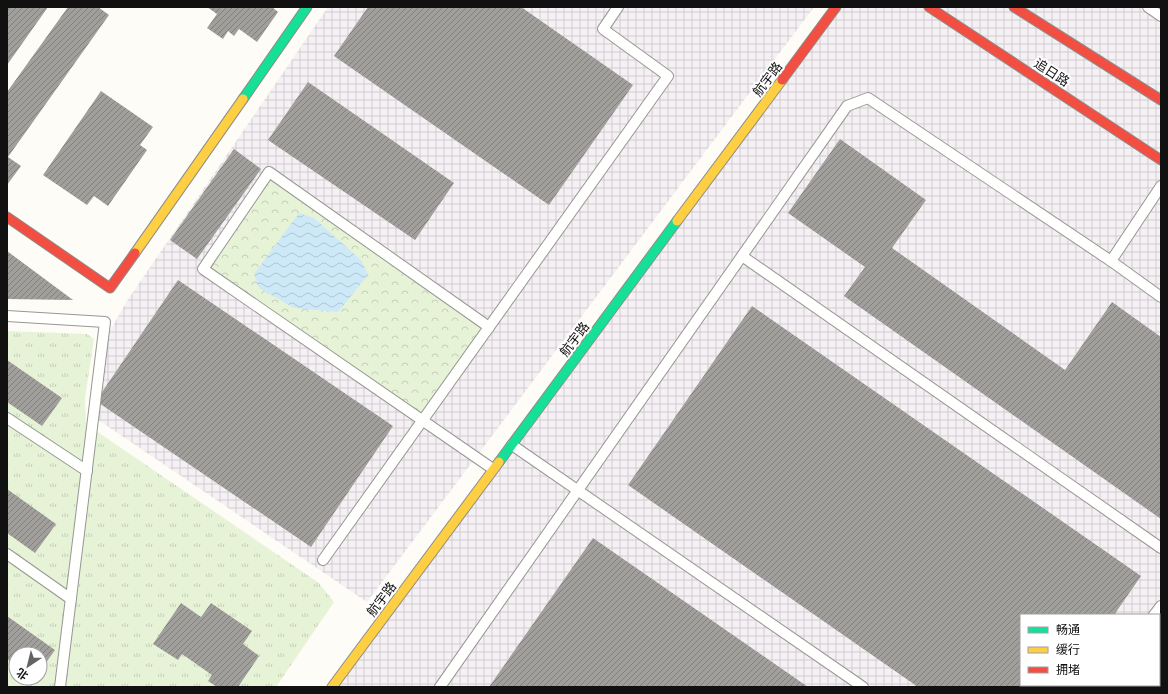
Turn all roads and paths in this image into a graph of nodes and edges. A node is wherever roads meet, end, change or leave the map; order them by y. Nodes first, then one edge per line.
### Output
1 (307, 7) edge
2 (618, 7) edge
3 (836, 7) edge
4 (928, 7) edge
5 (1014, 7) edge
6 (1148, 7) edge
7 (1161, 16) edge
8 (1161, 100) edge
9 (1161, 160) edge
10 (1161, 186) edge
11 (7, 217) edge
12 (742, 256) junction
13 (1111, 261) junction
14 (1161, 297) edge
15 (7, 316) edge
16 (489, 327) junction
17 (7, 418) edge
18 (423, 420) junction
19 (512, 445) junction
20 (493, 469) junction
21 (87, 471) junction
22 (577, 491) junction
23 (1161, 548) edge
24 (7, 554) edge
25 (323, 560) dead end
26 (71, 599) junction
27 (1161, 606) edge
28 (1155, 614) edge
29 (60, 687) edge
30 (332, 687) edge
31 (440, 687) edge
32 (863, 687) edge

1 - 11 street
2 - 16 lane
3 - 19 street, 航宇路
4 - 9 street, 追日路
5 - 8 street
6 - 7 lane
10 - 13 lane
12 - 13 lane
12 - 22 lane
12 - 23 lane
13 - 14 lane
15 - 21 lane
16 - 18 lane
16 - 18 lane
17 - 21 lane
18 - 20 lane
18 - 25 lane
19 - 20 street, 航宇路
19 - 22 lane
20 - 30 street, 航宇路
21 - 26 lane
22 - 31 lane
22 - 32 lane
24 - 26 lane
26 - 29 lane
27 - 28 lane

